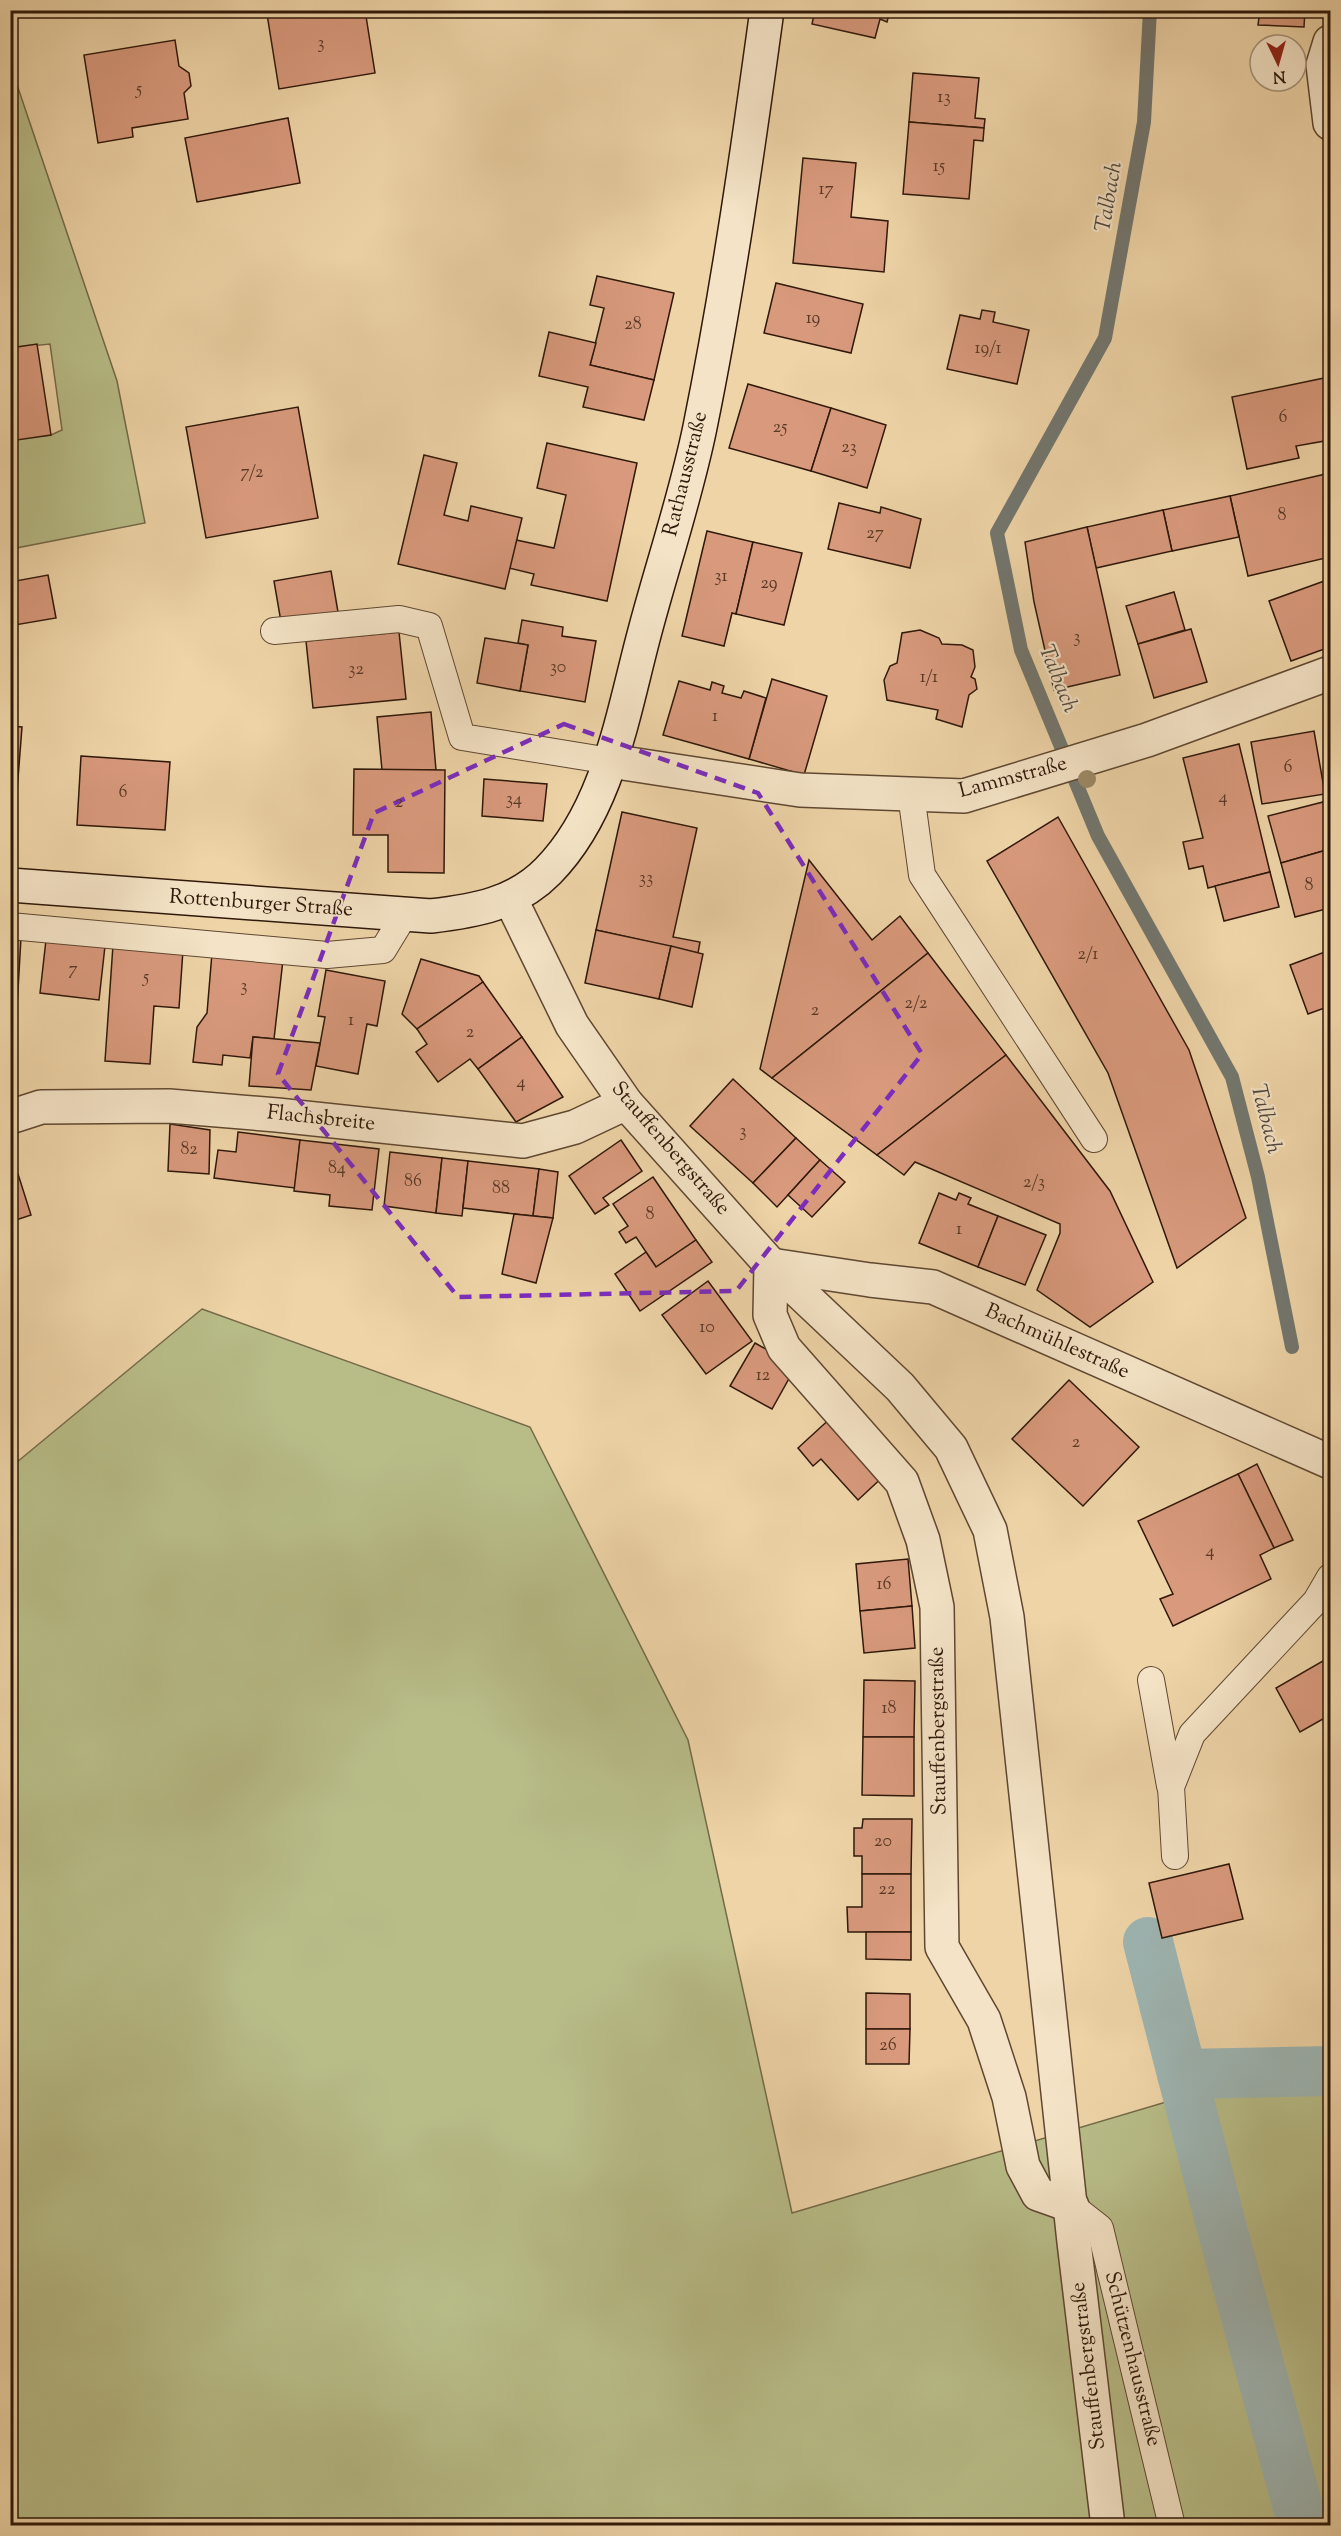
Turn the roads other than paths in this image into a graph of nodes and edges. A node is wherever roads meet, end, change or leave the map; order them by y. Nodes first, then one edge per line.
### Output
1 (767, 10) edge
2 (1330, 42) edge
3 (1330, 123) edge
4 (274, 631) dead end
5 (1330, 673) edge
6 (610, 761) junction
7 (911, 794) junction
8 (10, 885) edge
9 (511, 900) junction
10 (405, 914) junction
11 (10, 926) edge
12 (626, 1103) junction
13 (10, 1117) edge
14 (1094, 1139) dead end
15 (771, 1265) junction
16 (1330, 1462) edge
17 (1330, 1577) edge
18 (1151, 1680) dead end
19 (1171, 1787) junction
20 (1174, 1856) dead end
21 (1072, 2206) junction
22 (1108, 2526) edge
23 (1172, 2526) edge

1 - 6 street, Rathausstraße
2 - 3 street
4 - 6 lane
5 - 7 street, Lammstraße
6 - 7 street, Lammstraße
6 - 9 street, Rathausstraße
7 - 14 lane
8 - 10 street, Rottenburger Straße
9 - 10 street, Rottenburger Straße
9 - 12 street, Stauffenbergstraße
10 - 11 lane
12 - 13 street, Flachsbreite
12 - 15 street, Stauffenbergstraße
15 - 16 street, Bachmühlestraße
15 - 21 street, Stauffenbergstraße
15 - 21 street, Stauffenbergstraße
17 - 19 lane
18 - 19 lane
19 - 20 lane
21 - 22 street, Stauffenbergstraße
21 - 23 lane, Schützenhausstraße

